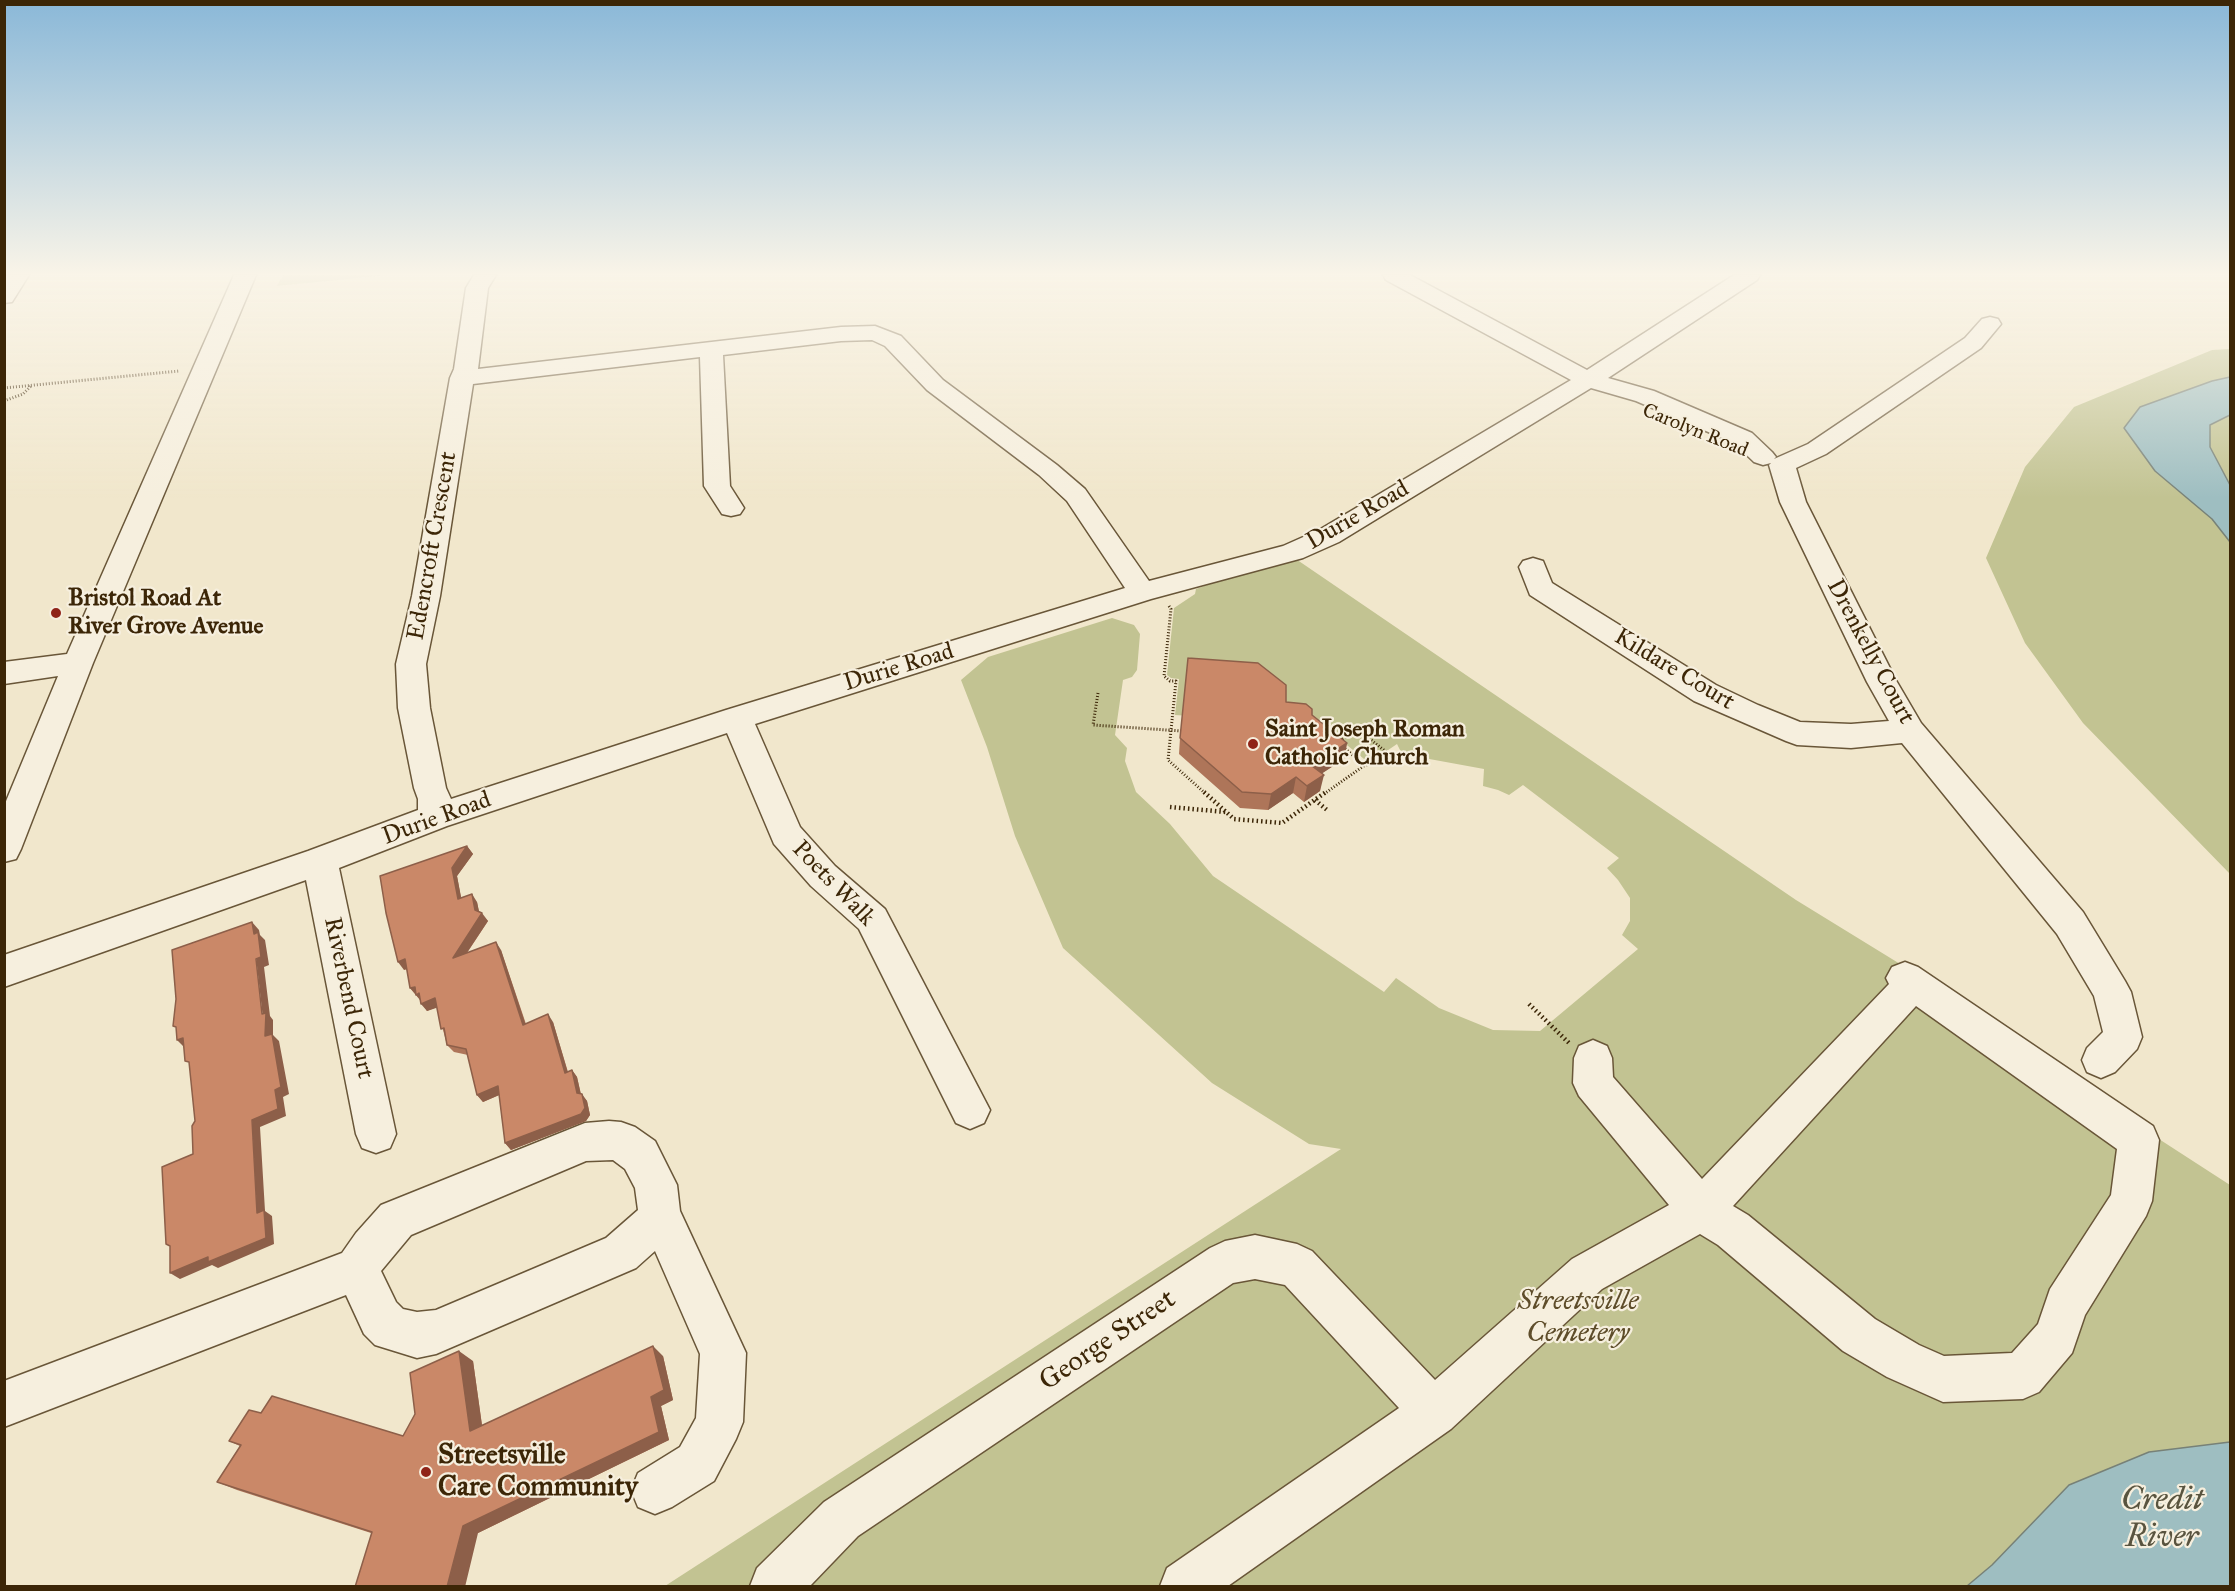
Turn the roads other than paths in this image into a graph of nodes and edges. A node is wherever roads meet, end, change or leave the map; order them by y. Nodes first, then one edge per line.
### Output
1 (213, 349) edge
2 (469, 349) edge
3 (709, 349) edge
4 (711, 349) edge
5 (900, 349) edge
6 (1533, 349) edge
7 (1639, 349) edge
8 (1964, 349) edge
9 (462, 378) junction
10 (1592, 381) junction
11 (1772, 461) junction
12 (731, 508) dead end
13 (1533, 567) dead end
14 (1150, 590) junction
15 (78, 663) junction
16 (4, 673) edge
17 (737, 718) junction
18 (1910, 730) junction
19 (435, 818) junction
20 (4, 849) edge
21 (320, 861) junction
22 (4, 971) edge
23 (1579, 1049) road end
24 (2101, 1060) dead end
25 (970, 1110) dead end
26 (376, 1134) dead end
27 (1701, 1210) junction
28 (659, 1213) junction
29 (357, 1269) junction
30 (4, 1404) edge
31 (1434, 1413) junction
32 (655, 1490) dead end
33 (775, 1587) edge
34 (1185, 1587) edge

1 - 15 street
2 - 9 street, Edencroft Crescent
3 - 9 street
4 - 12 street
5 - 14 street
6 - 10 street, Carolyn Road
7 - 10 street, Durie Road
8 - 11 street
9 - 19 street, Edencroft Crescent
10 - 11 street, Carolyn Road
10 - 14 street, Durie Road
11 - 18 street, Drenkelly Court
13 - 18 street, Kildare Court
14 - 17 street, Durie Road
15 - 16 street
15 - 20 street
17 - 19 street, Durie Road
17 - 25 street, Poets Walk
18 - 24 street, Drenkelly Court
19 - 21 street, Durie Road
21 - 22 street, Durie Road
21 - 26 street, Riverbend Court
23 - 27 street
27 - 27 street
27 - 31 street
28 - 29 street
28 - 29 street
28 - 32 street
29 - 30 street
31 - 33 street, George Street
31 - 34 street

